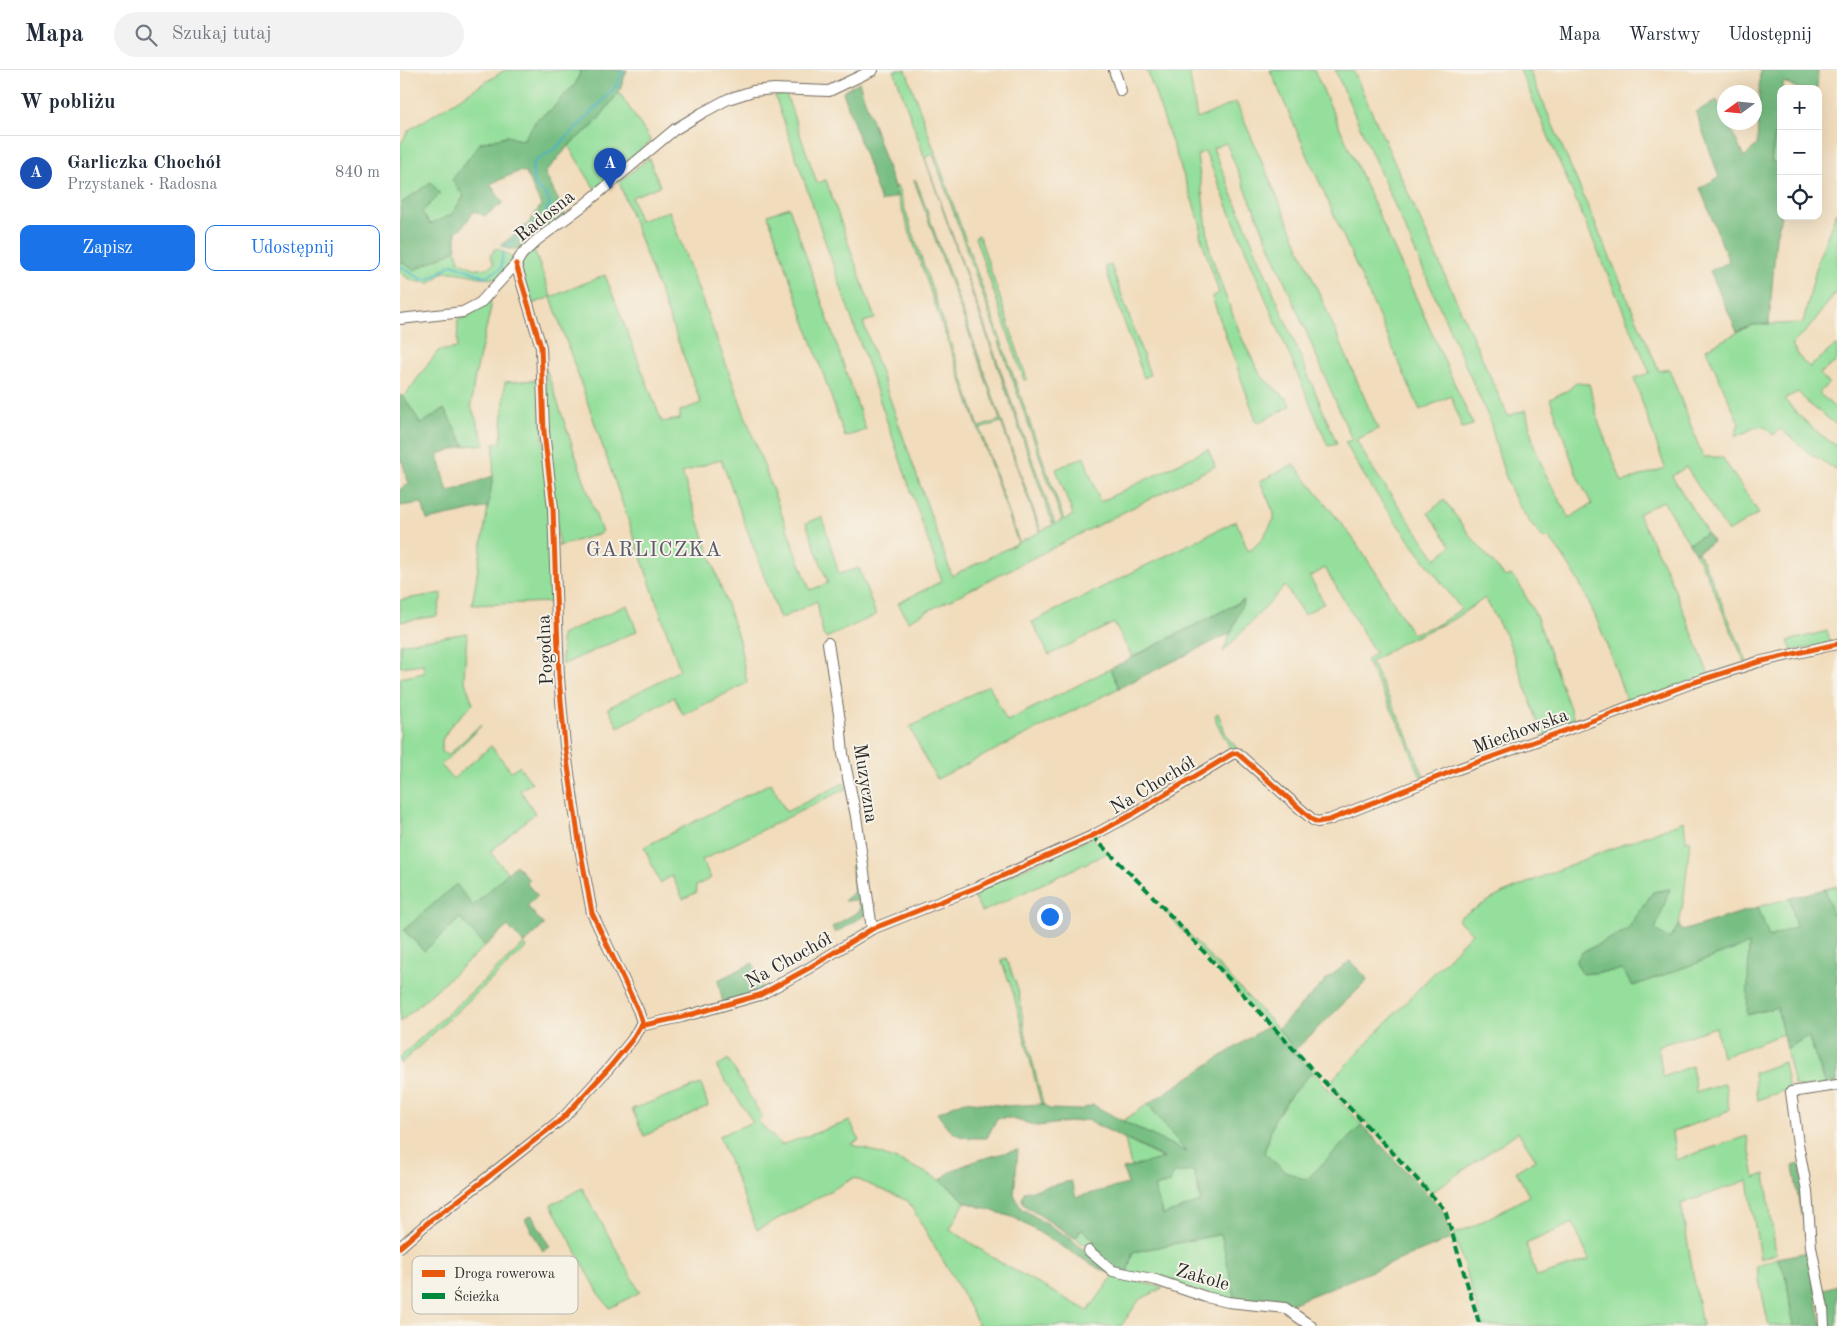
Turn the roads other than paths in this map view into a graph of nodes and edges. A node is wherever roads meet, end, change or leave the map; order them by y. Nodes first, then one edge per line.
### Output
1 (873, 70) edge
2 (1114, 70) edge
3 (1122, 92) dead end
4 (516, 264) junction
5 (400, 319) edge
6 (828, 643) dead end
7 (1837, 644) edge
8 (1237, 753) joint
9 (872, 929) junction
10 (640, 1026) junction
11 (1837, 1085) edge
12 (400, 1247) edge
13 (1089, 1251) dead end
14 (1311, 1326) edge
15 (1824, 1326) edge

1 - 4 street, Radosna
2 - 3 street
4 - 5 street, Radosna
4 - 10 street, Pogodna
6 - 9 street, Muzyczna
7 - 8 street, Miechowska
8 - 9 street, Na Chochół
9 - 10 street, Na Chochół
10 - 12 street
11 - 15 street
13 - 14 street, Zakole

